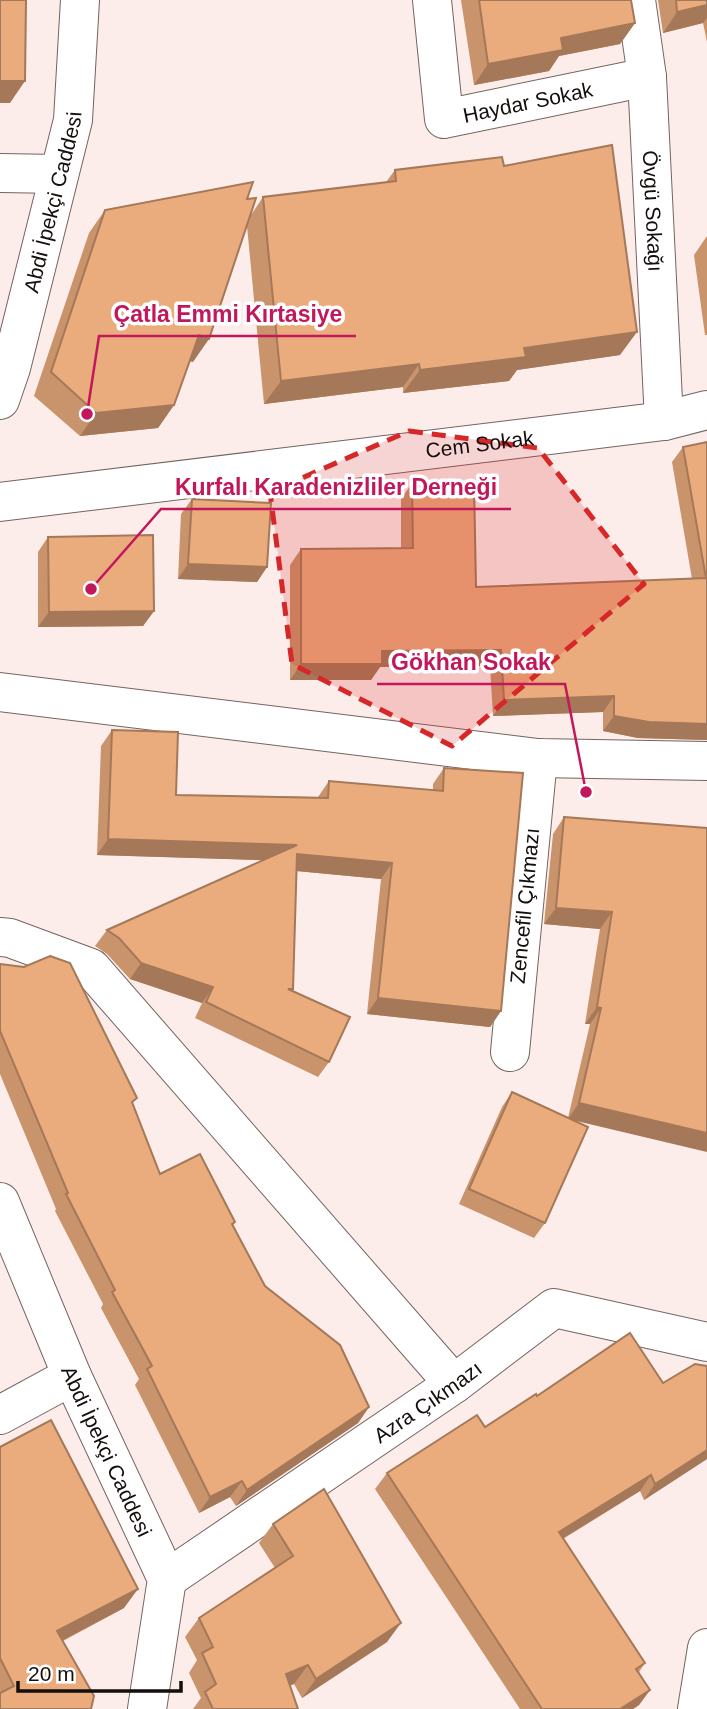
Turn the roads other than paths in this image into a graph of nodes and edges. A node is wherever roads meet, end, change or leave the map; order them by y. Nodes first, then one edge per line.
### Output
1 (80, 0) edge
2 (432, 0) edge
3 (636, 0) edge
4 (647, 77) junction
5 (0, 173) edge
6 (59, 174) junction
7 (0, 400) edge
8 (707, 410) edge
9 (664, 421) junction
10 (0, 502) edge
11 (0, 692) edge
12 (538, 758) junction
13 (707, 761) edge
14 (0, 937) edge
15 (510, 1052) dead end
16 (0, 1202) edge
17 (707, 1342) edge
18 (72, 1376) junction
19 (454, 1384) junction
20 (0, 1415) edge
21 (167, 1579) junction
22 (707, 1648) edge
23 (147, 1709) edge
24 (696, 1709) edge

1 - 6 street, Abdi İpekçi Caddesi
2 - 4 street, Haydar Sokak
3 - 4 street, Övgü Sokağı
4 - 9 street, Övgü Sokağı
5 - 6 street
6 - 7 street, Abdi İpekçi Caddesi
8 - 9 street, Cem Sokak
9 - 10 street, Cem Sokak
11 - 12 street
12 - 13 street
12 - 15 street, Zencefil Çıkmazı
14 - 19 street
16 - 18 street, Abdi İpekçi Caddesi
17 - 19 street, Azra Çıkmazı
18 - 20 street
18 - 21 street, Abdi İpekçi Caddesi
19 - 21 street, Azra Çıkmazı
21 - 23 street
22 - 24 street

